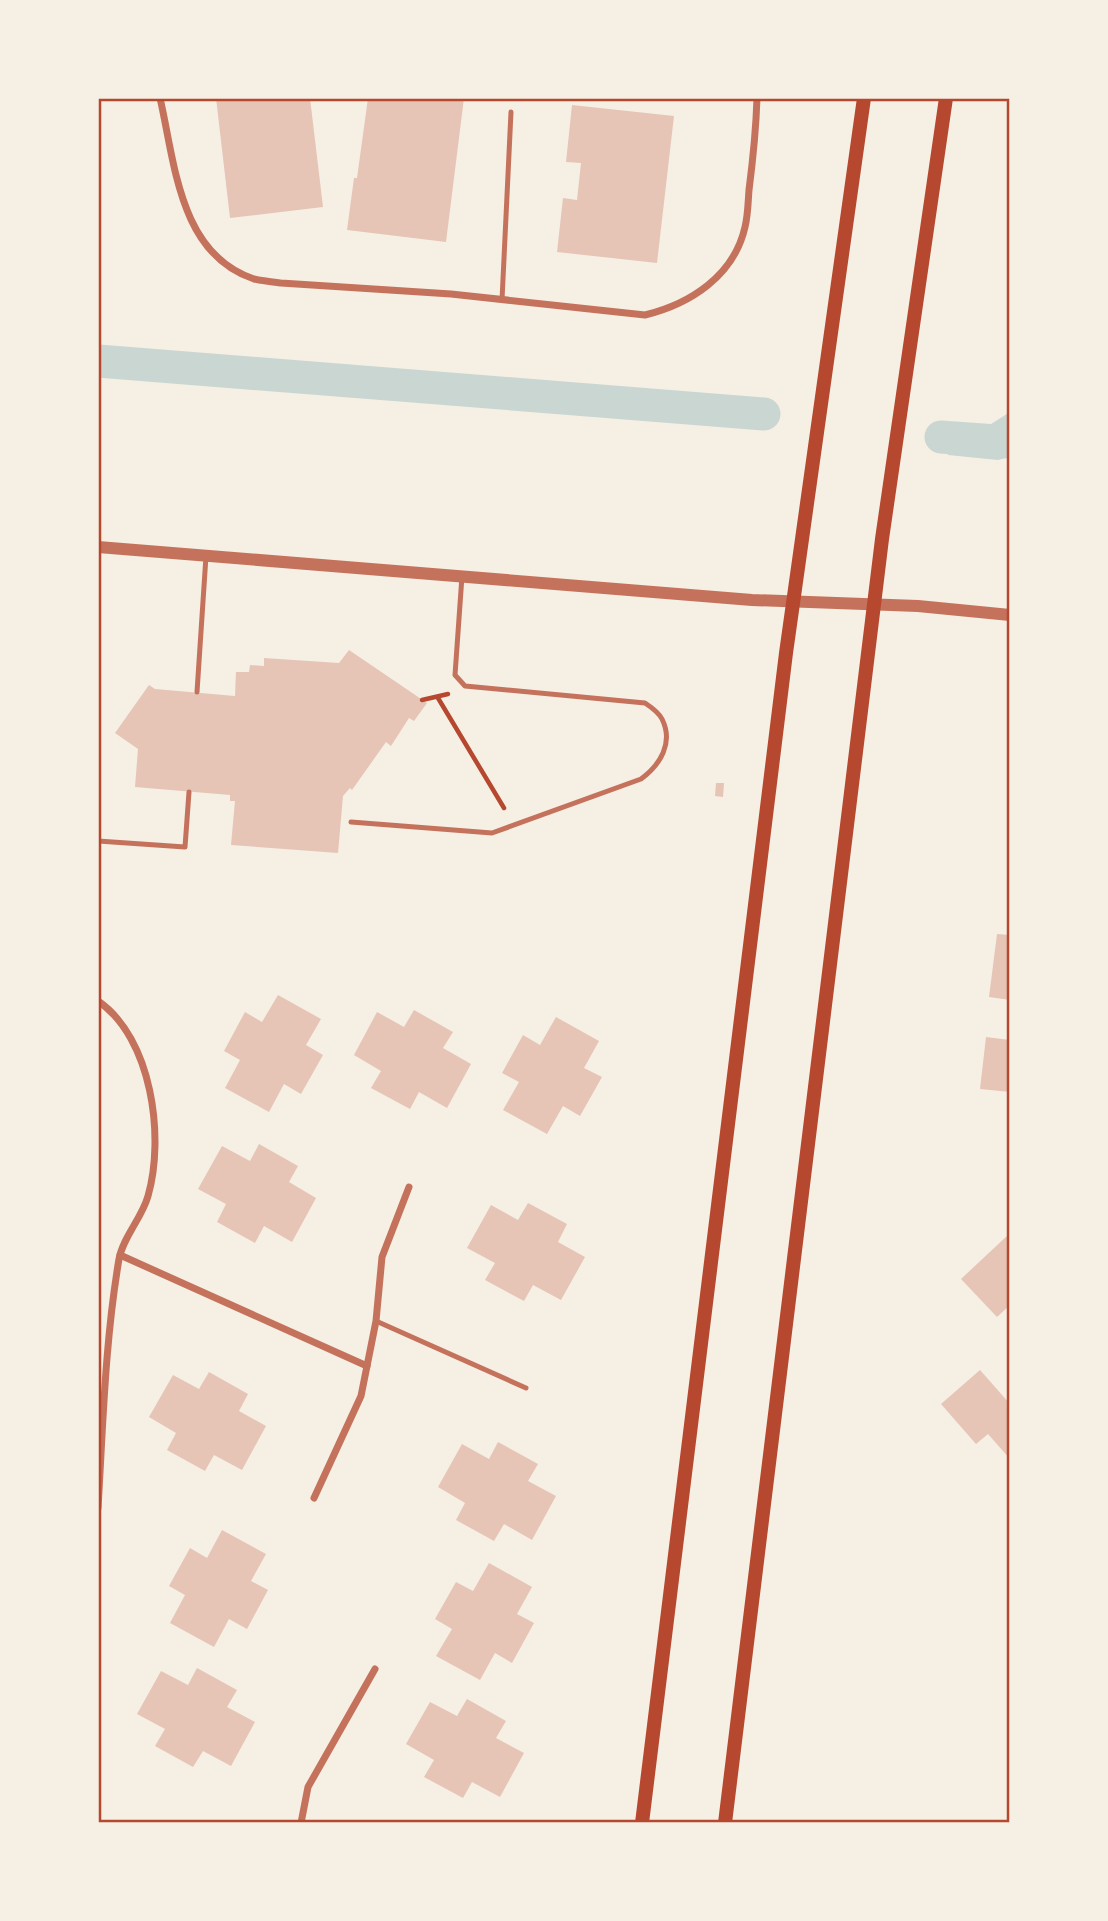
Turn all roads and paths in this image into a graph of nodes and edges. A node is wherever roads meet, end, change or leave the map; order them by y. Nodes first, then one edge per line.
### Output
1 (160, 98) edge
2 (757, 98) edge
3 (864, 98) edge
4 (946, 98) edge
5 (512, 112) dead end
6 (502, 300) junction
7 (98, 547) edge
8 (206, 555) junction
9 (462, 576) junction
10 (793, 601) junction
11 (874, 604) junction
12 (1010, 615) edge
13 (197, 692) dead end
14 (446, 695) dead end
15 (438, 698) junction
16 (422, 700) dead end
17 (189, 792) dead end
18 (505, 810) dead end
19 (351, 822) dead end
20 (98, 841) edge
21 (98, 1001) edge
22 (409, 1188) dead end
23 (120, 1255) junction
24 (376, 1321) junction
25 (367, 1366) junction
26 (526, 1388) dead end
27 (98, 1494) edge
28 (314, 1497) dead end
29 (98, 1508) edge
30 (375, 1669) dead end
31 (301, 1823) edge
32 (642, 1823) edge
33 (725, 1823) edge

1 - 6 street
2 - 6 street
3 - 10 main road
4 - 11 main road
5 - 6 lane
7 - 8 street
8 - 9 street
8 - 13 lane
9 - 10 street
9 - 19 lane
10 - 11 street
10 - 32 main road
11 - 12 street
11 - 33 main road
14 - 15 path
15 - 16 path
15 - 18 path
17 - 20 lane
21 - 23 street
22 - 24 street
23 - 25 street
23 - 27 street
24 - 25 street
24 - 26 lane
25 - 28 street
27 - 29 street
30 - 31 street

